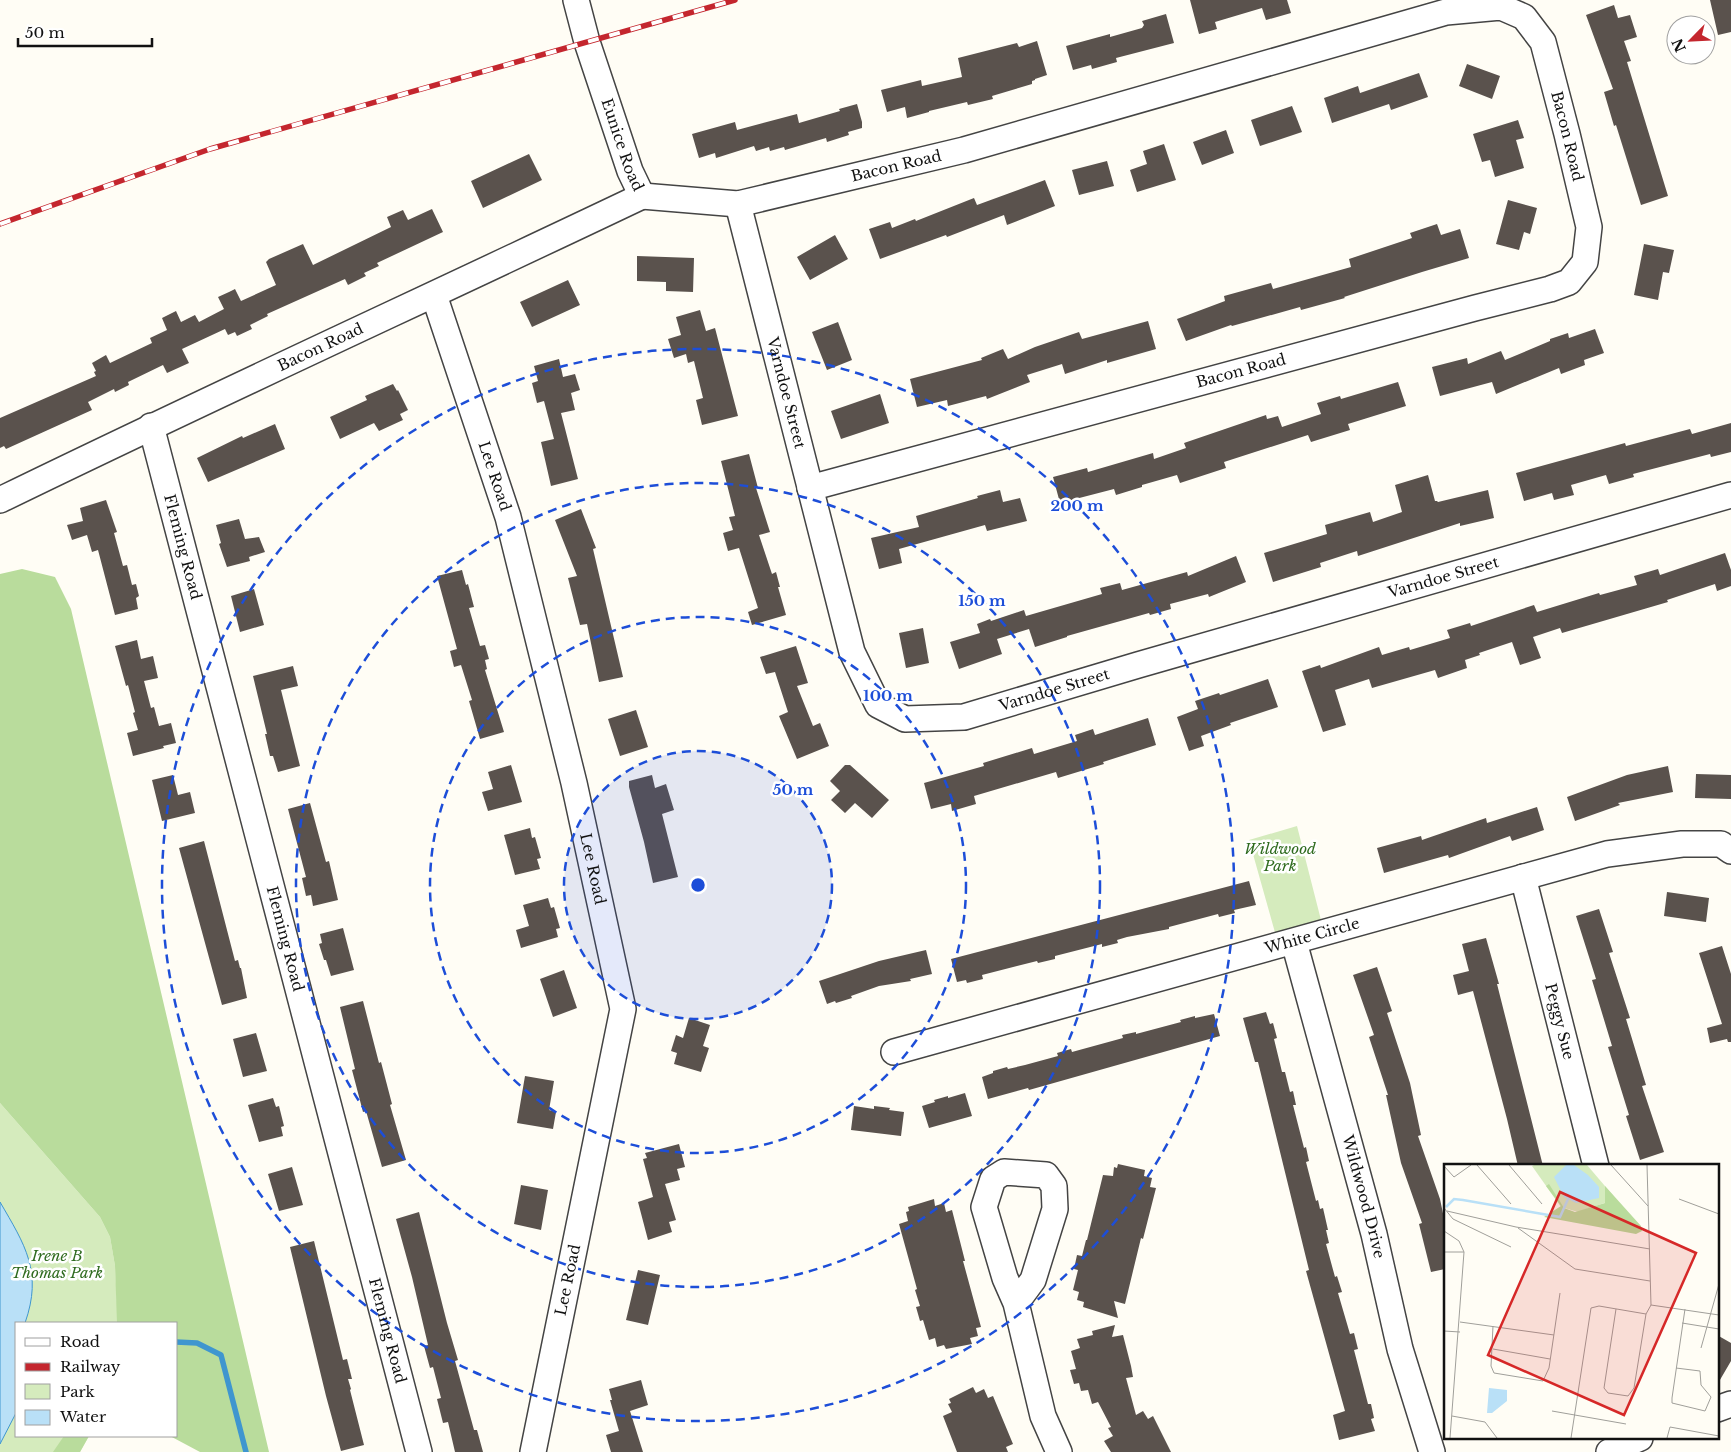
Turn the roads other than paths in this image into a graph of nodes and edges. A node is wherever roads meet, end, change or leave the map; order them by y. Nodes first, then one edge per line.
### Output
1 (576, 0) edge
2 (642, 196) junction
3 (738, 204) junction
4 (434, 295) junction
5 (151, 426) junction
6 (810, 488) junction
7 (1731, 495) edge
8 (0, 500) edge
9 (1731, 851) edge
10 (1523, 877) junction
11 (1294, 942) junction
12 (894, 1052) dead end
13 (1595, 1164) edge
14 (1016, 1304) junction
15 (1731, 1404) edge
16 (1718, 1409) edge
17 (1636, 1440) edge
18 (419, 1452) edge
19 (533, 1452) edge
20 (1059, 1452) edge
21 (1432, 1452) edge
22 (1609, 1452) edge

1 - 2 street, Eunice Road
2 - 3 street, Eunice Road
2 - 4 street, Bacon Road
3 - 6 street, Varndoe Street
3 - 6 street, Bacon Road
4 - 5 street, Bacon Road
4 - 19 street, Lee Road
5 - 8 street, Bacon Road
5 - 18 street, Fleming Road
6 - 7 street, Varndoe Street
9 - 10 street, White Circle
10 - 11 street, White Circle
10 - 13 street, Peggy Sue
11 - 12 street, White Circle
11 - 21 street, Wildwood Drive
14 - 14 street
14 - 20 street
15 - 16 street
17 - 22 street

